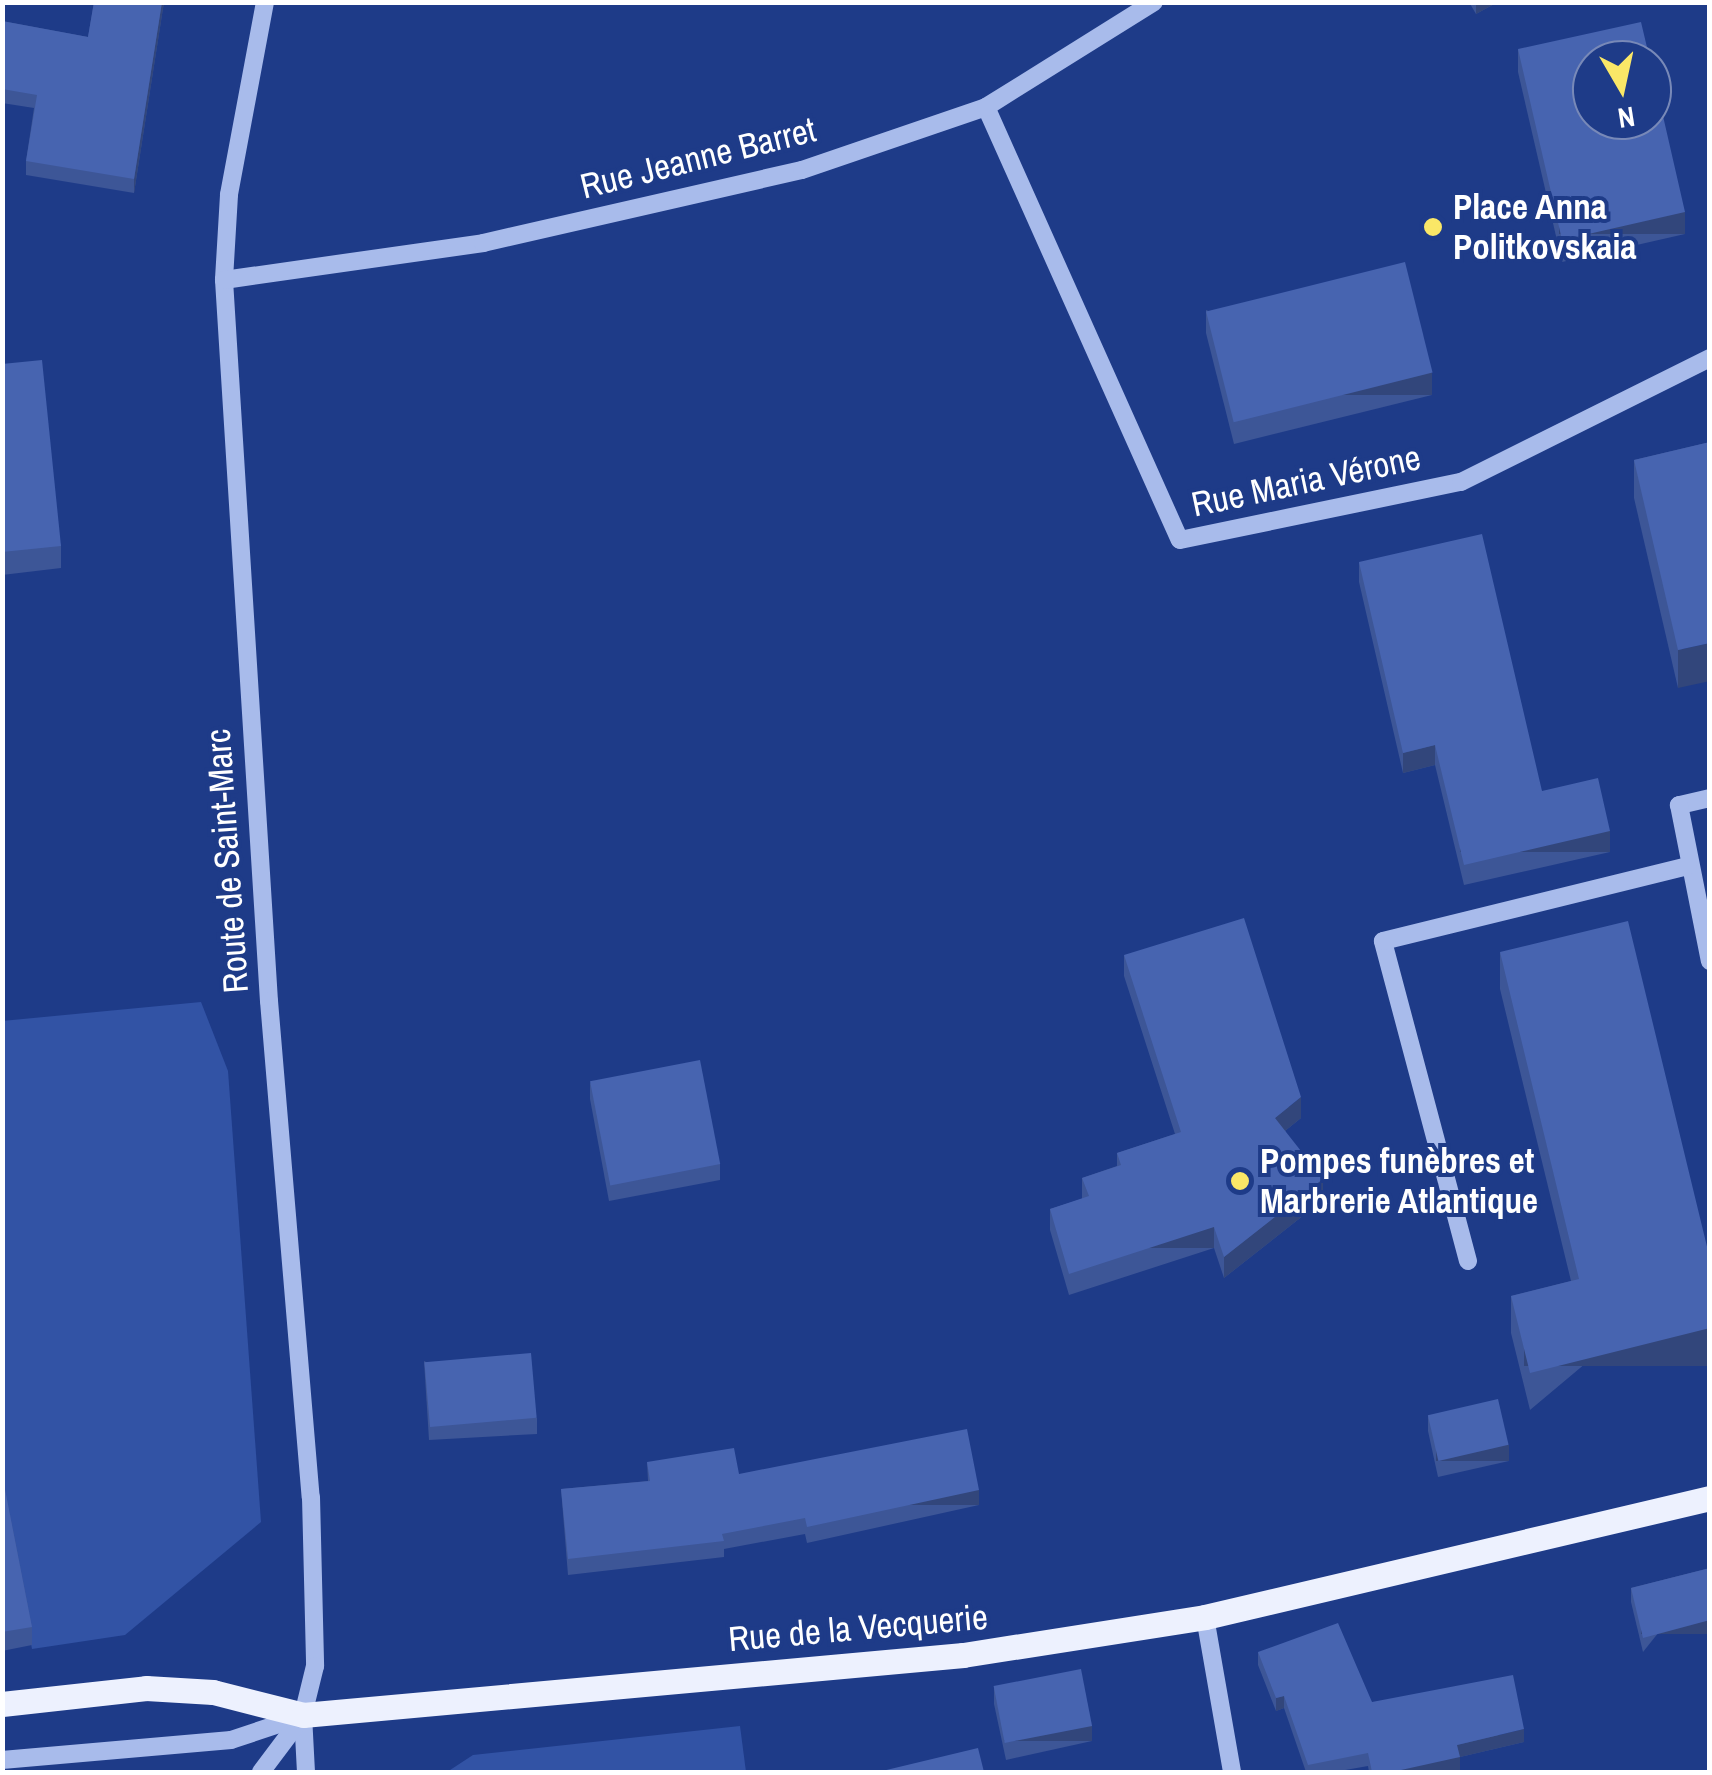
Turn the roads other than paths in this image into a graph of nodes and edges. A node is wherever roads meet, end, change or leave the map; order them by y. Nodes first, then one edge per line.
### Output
1 (265, 2) edge
2 (1154, 2) edge
3 (986, 107) junction
4 (224, 280) junction
5 (1710, 358) edge
6 (1710, 798) edge
7 (1688, 866) junction
8 (1710, 961) edge
9 (1468, 1261) dead end
10 (1710, 1498) edge
11 (1205, 1617) junction
12 (2, 1704) edge
13 (304, 1716) junction
14 (2, 1760) edge
15 (260, 1772) edge
16 (306, 1772) edge
17 (1232, 1772) edge

1 - 4 street, Route de Saint-Marc
2 - 3 street, Rue Jeanne Barret
3 - 4 street, Rue Jeanne Barret
3 - 5 street, Rue Maria Vérone
4 - 13 street, Route de Saint-Marc
6 - 7 street
7 - 8 street
7 - 9 street
10 - 11 main road, Rue de la Vecquerie
11 - 13 main road, Rue de la Vecquerie
11 - 17 street
12 - 13 main road, Rue de la Vecquerie
13 - 14 street
13 - 15 street
13 - 16 street

